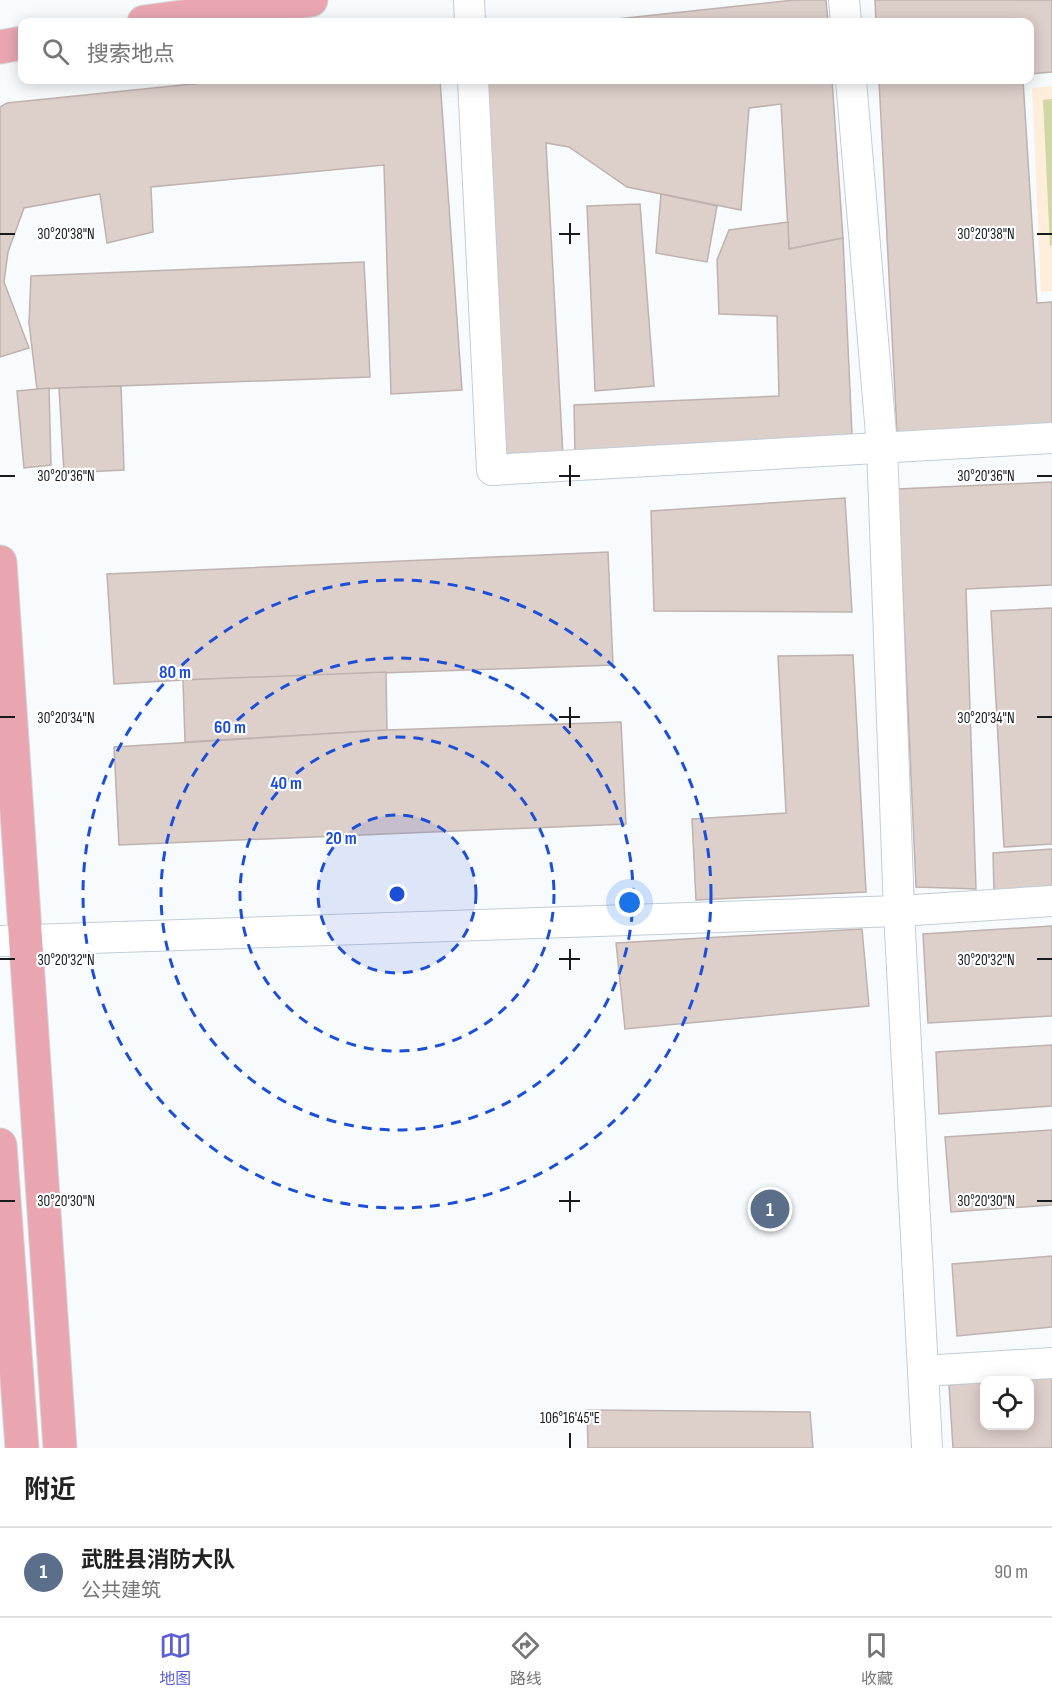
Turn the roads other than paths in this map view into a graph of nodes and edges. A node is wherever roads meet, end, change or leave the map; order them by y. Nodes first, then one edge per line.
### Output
1 (311, 0) edge
2 (469, 0) edge
3 (844, 0) edge
4 (174, 18) edge
5 (470, 18) edge
6 (846, 18) edge
7 (18, 44) edge
8 (0, 47) edge
9 (473, 84) edge
10 (851, 84) edge
11 (1052, 438) edge
12 (882, 446) junction
13 (0, 562) edge
14 (1052, 901) edge
15 (899, 911) junction
16 (13, 940) edge
17 (0, 1145) edge
18 (1052, 1363) edge
19 (923, 1371) junction
20 (22, 1448) edge
21 (60, 1448) edge
22 (927, 1448) edge

1 - 4 main road
2 - 5 street
3 - 6 street
7 - 8 main road
9 - 12 street
10 - 12 street
11 - 12 street
12 - 15 street
13 - 16 main road
14 - 15 street
15 - 16 street
15 - 19 street
16 - 21 main road
17 - 20 main road
18 - 19 street
19 - 22 street

